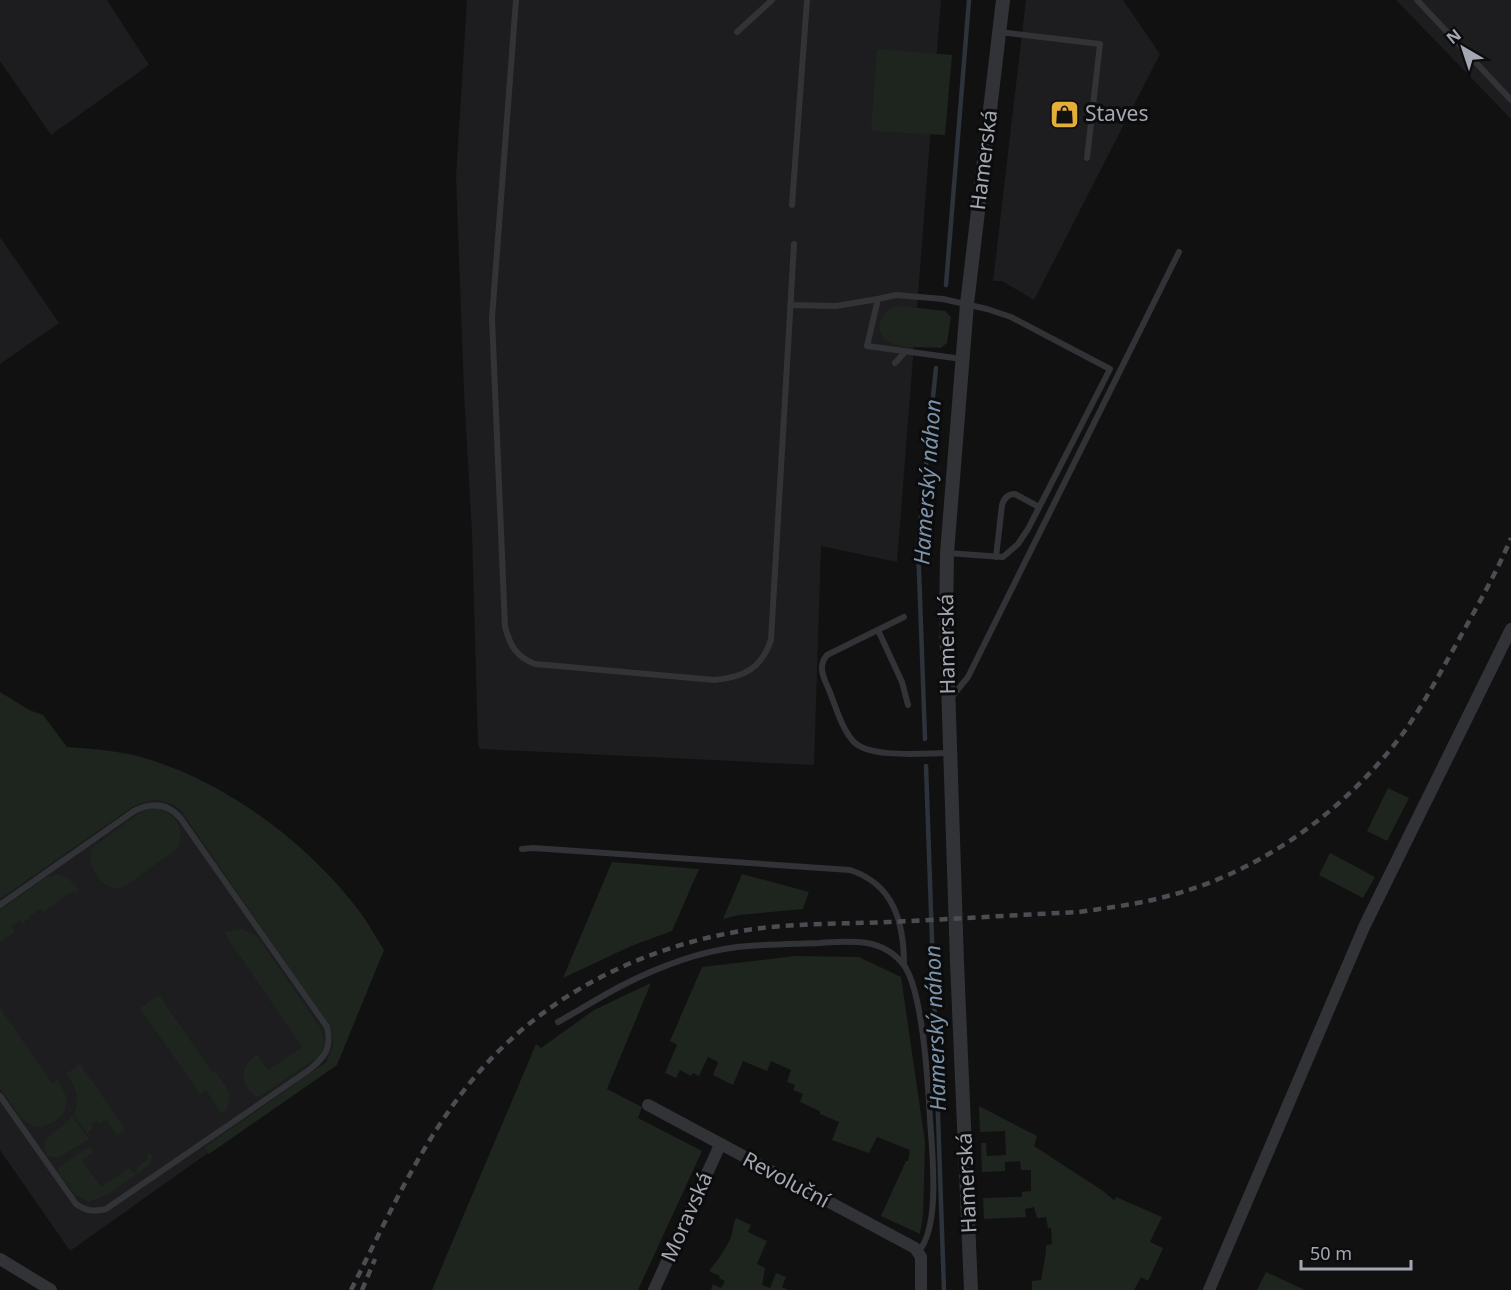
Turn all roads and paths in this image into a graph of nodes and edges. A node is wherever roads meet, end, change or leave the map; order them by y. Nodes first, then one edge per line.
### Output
1 (516, 0) edge
2 (772, 0) edge
3 (807, 0) edge
4 (1003, 0) edge
5 (1417, 0) edge
6 (737, 32) dead end
7 (999, 32) junction
8 (1511, 100) edge
9 (1087, 158) dead end
10 (792, 205) dead end
11 (794, 244) dead end
12 (1179, 252) dead end
13 (879, 299) junction
14 (968, 304) junction
15 (790, 305) junction
16 (905, 352) junction
17 (963, 359) junction
18 (895, 363) dead end
19 (1039, 507) junction
20 (947, 553) junction
21 (996, 557) junction
22 (904, 617) dead end
23 (1511, 629) edge
24 (879, 630) junction
25 (948, 701) junction
26 (908, 705) dead end
27 (950, 753) junction
28 (522, 849) dead end
29 (0, 904) edge
30 (904, 966) junction
31 (558, 1022) dead end
32 (0, 1096) edge
33 (648, 1106) dead end
34 (720, 1145) junction
35 (920, 1254) junction
36 (0, 1259) edge
37 (51, 1290) edge
38 (654, 1290) edge
39 (921, 1290) edge
40 (971, 1290) edge
41 (1209, 1290) edge

1 - 15 lane
2 - 6 lane
3 - 10 lane
4 - 7 street, Hamerská
5 - 8 lane
7 - 9 lane
7 - 14 street, Hamerská
11 - 15 lane
12 - 25 lane
13 - 14 lane
13 - 15 lane
13 - 16 lane
14 - 17 street, Hamerská
14 - 19 lane
16 - 17 lane
16 - 18 lane
17 - 20 street, Hamerská
19 - 21 lane
19 - 21 lane
20 - 21 lane
20 - 25 street, Hamerská
22 - 24 lane
23 - 41 street
24 - 26 lane
24 - 27 lane
25 - 27 street, Hamerská
27 - 40 street, Hamerská
28 - 30 lane
29 - 32 lane
30 - 31 lane
30 - 35 lane
33 - 34 street, Revoluční
34 - 35 street, Revoluční
34 - 38 street, Moravská
35 - 39 street
36 - 37 street

